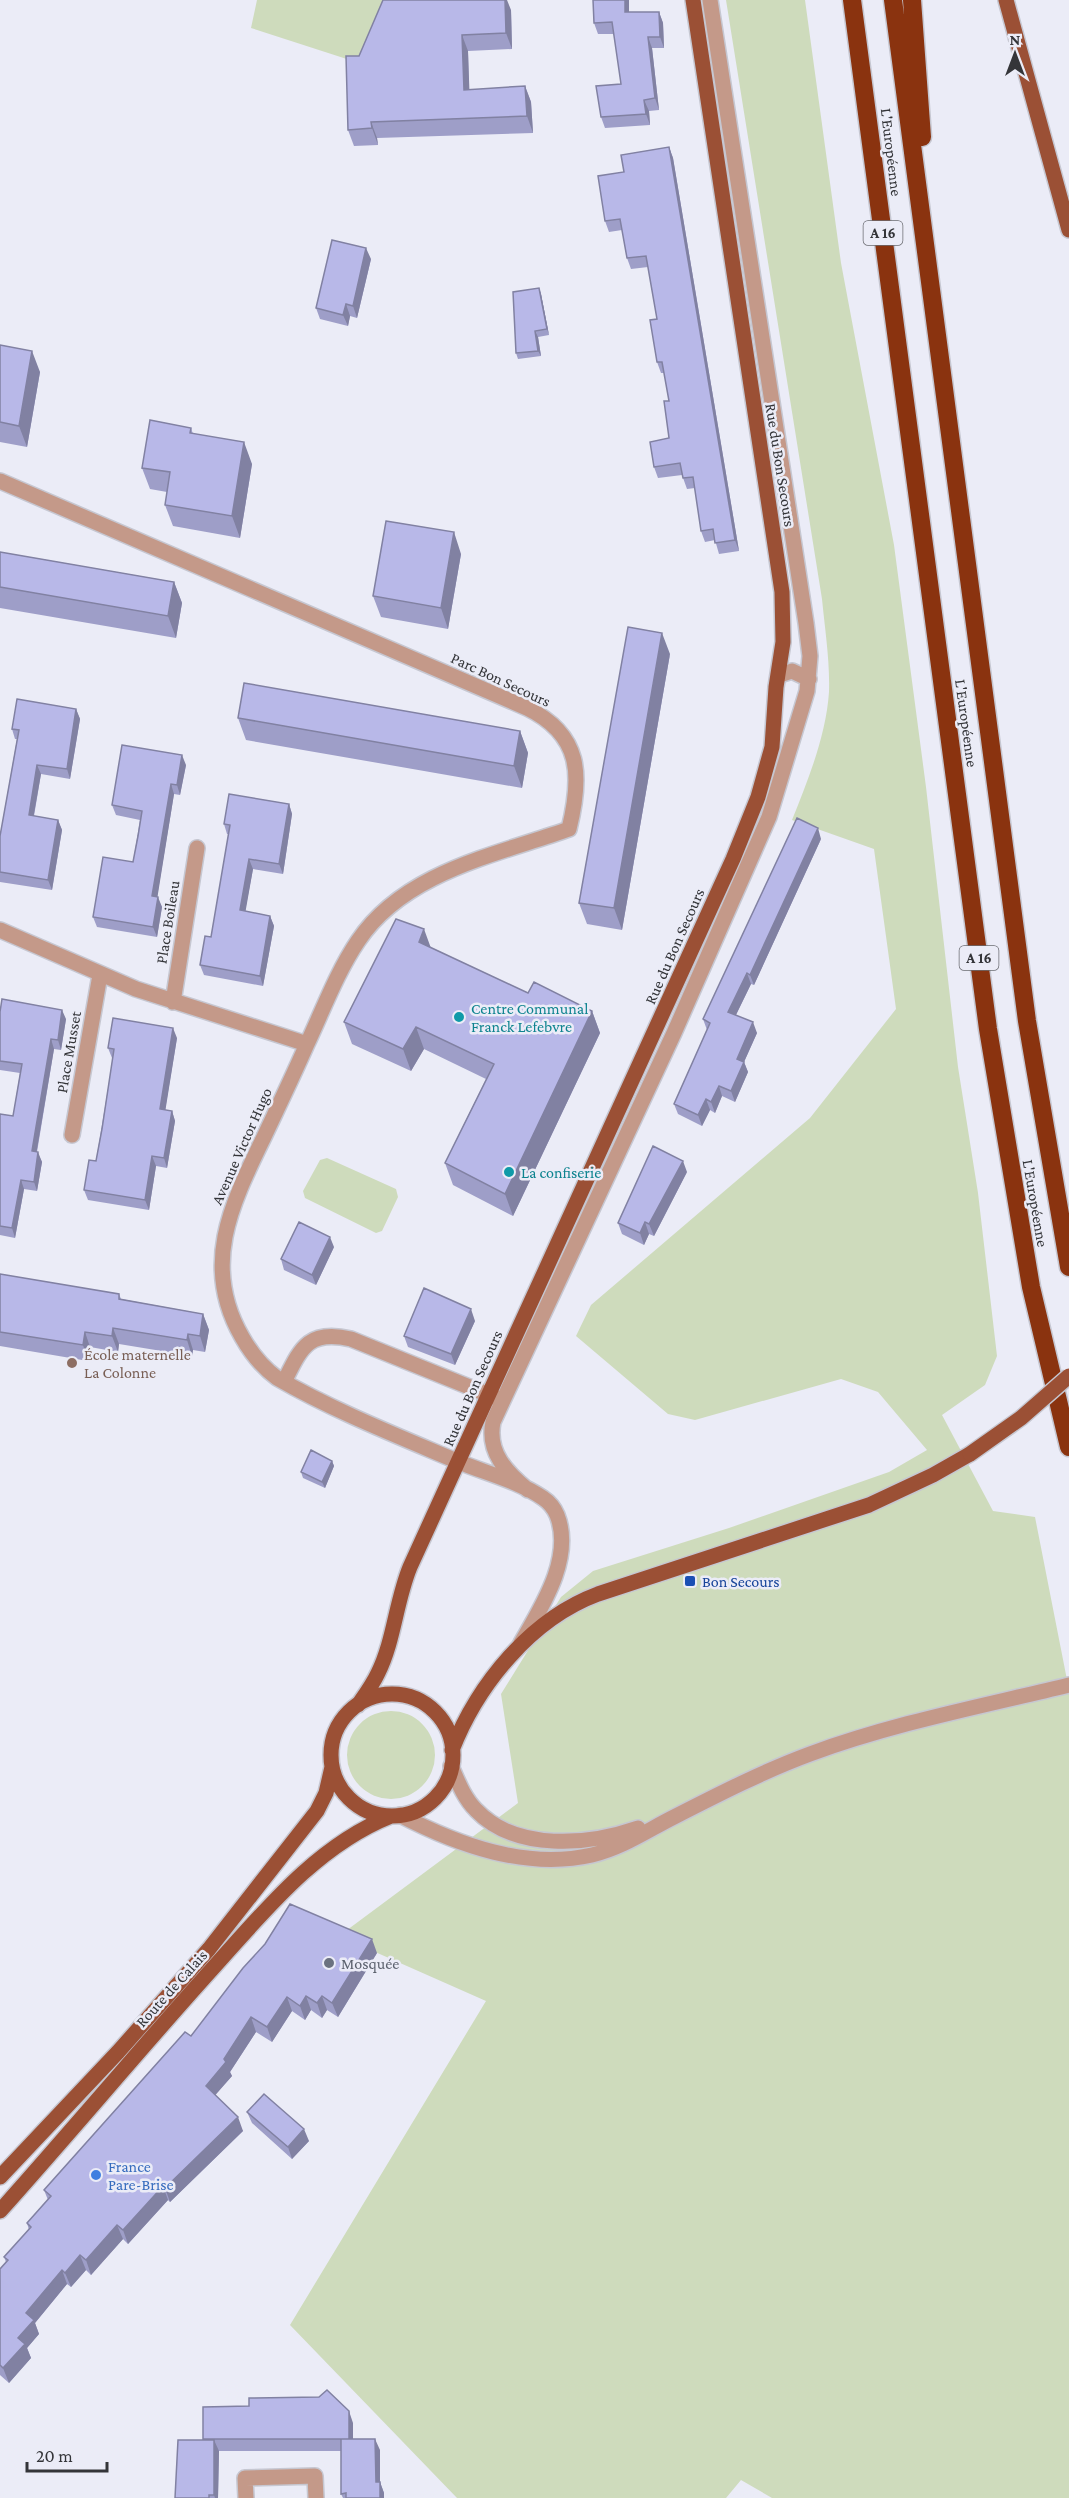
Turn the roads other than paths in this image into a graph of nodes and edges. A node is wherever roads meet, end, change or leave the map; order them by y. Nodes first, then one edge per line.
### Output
1 (693, 0) edge
2 (710, 0) edge
3 (852, 0) edge
4 (893, 0) edge
5 (912, 0) edge
6 (1006, 0) edge
7 (732, 148) junction
8 (714, 152) junction
9 (1069, 230) edge
10 (933, 304) junction
11 (0, 481) edge
12 (780, 675) junction
13 (809, 679) junction
14 (197, 848) dead end
15 (0, 930) edge
16 (100, 975) junction
17 (173, 1002) junction
18 (308, 1044) junction
19 (72, 1135) dead end
20 (1069, 1267) edge
21 (516, 1352) junction
22 (539, 1358) dead end
23 (1069, 1376) edge
24 (284, 1382) junction
25 (495, 1398) junction
26 (1069, 1447) edge
27 (459, 1462) junction
28 (528, 1490) junction
29 (515, 1653) junction
30 (1062, 1686) edge
31 (358, 1705) junction
32 (452, 1750) junction
33 (451, 1766) junction
34 (332, 1767) junction
35 (396, 1816) junction
36 (675, 1816) junction
37 (0, 2176) edge
38 (0, 2211) edge
39 (246, 2498) edge
40 (316, 2498) edge

1 - 8 main road, Rue du Bon Secours
2 - 7 street, Rue du Bon Secours
3 - 26 highway, L'Européenne / A 16
4 - 10 highway, L'Européenne / A 16
5 - 10 highway
6 - 9 main road
7 - 8 street
7 - 13 street, Rue du Bon Secours
8 - 12 main road, Rue du Bon Secours
10 - 20 highway, L'Européenne / A 16
11 - 18 street, Parc Bon Secours
12 - 13 street
12 - 21 main road, Rue du Bon Secours
13 - 21 street, Rue du Bon Secours
14 - 17 street, Place Boileau
15 - 16 street
16 - 17 street
16 - 19 street, Place Musset
17 - 18 street
18 - 24 street, Avenue Victor Hugo
21 - 22 street
21 - 25 main road, Rue du Bon Secours
23 - 29 main road, bridge
24 - 25 street
24 - 27 street, Avenue Victor Hugo
25 - 27 main road, Rue du Bon Secours
25 - 28 street, Rue du Bon Secours
27 - 28 street, Avenue Victor Hugo
27 - 31 main road, Rue du Bon Secours
28 - 29 street
29 - 32 main road
30 - 36 street
31 - 32 main road
31 - 34 main road
32 - 33 main road
33 - 35 main road
33 - 36 street
34 - 35 main road
34 - 37 main road, Route de Calais
35 - 36 street
35 - 38 main road, Route de Calais
39 - 40 street

